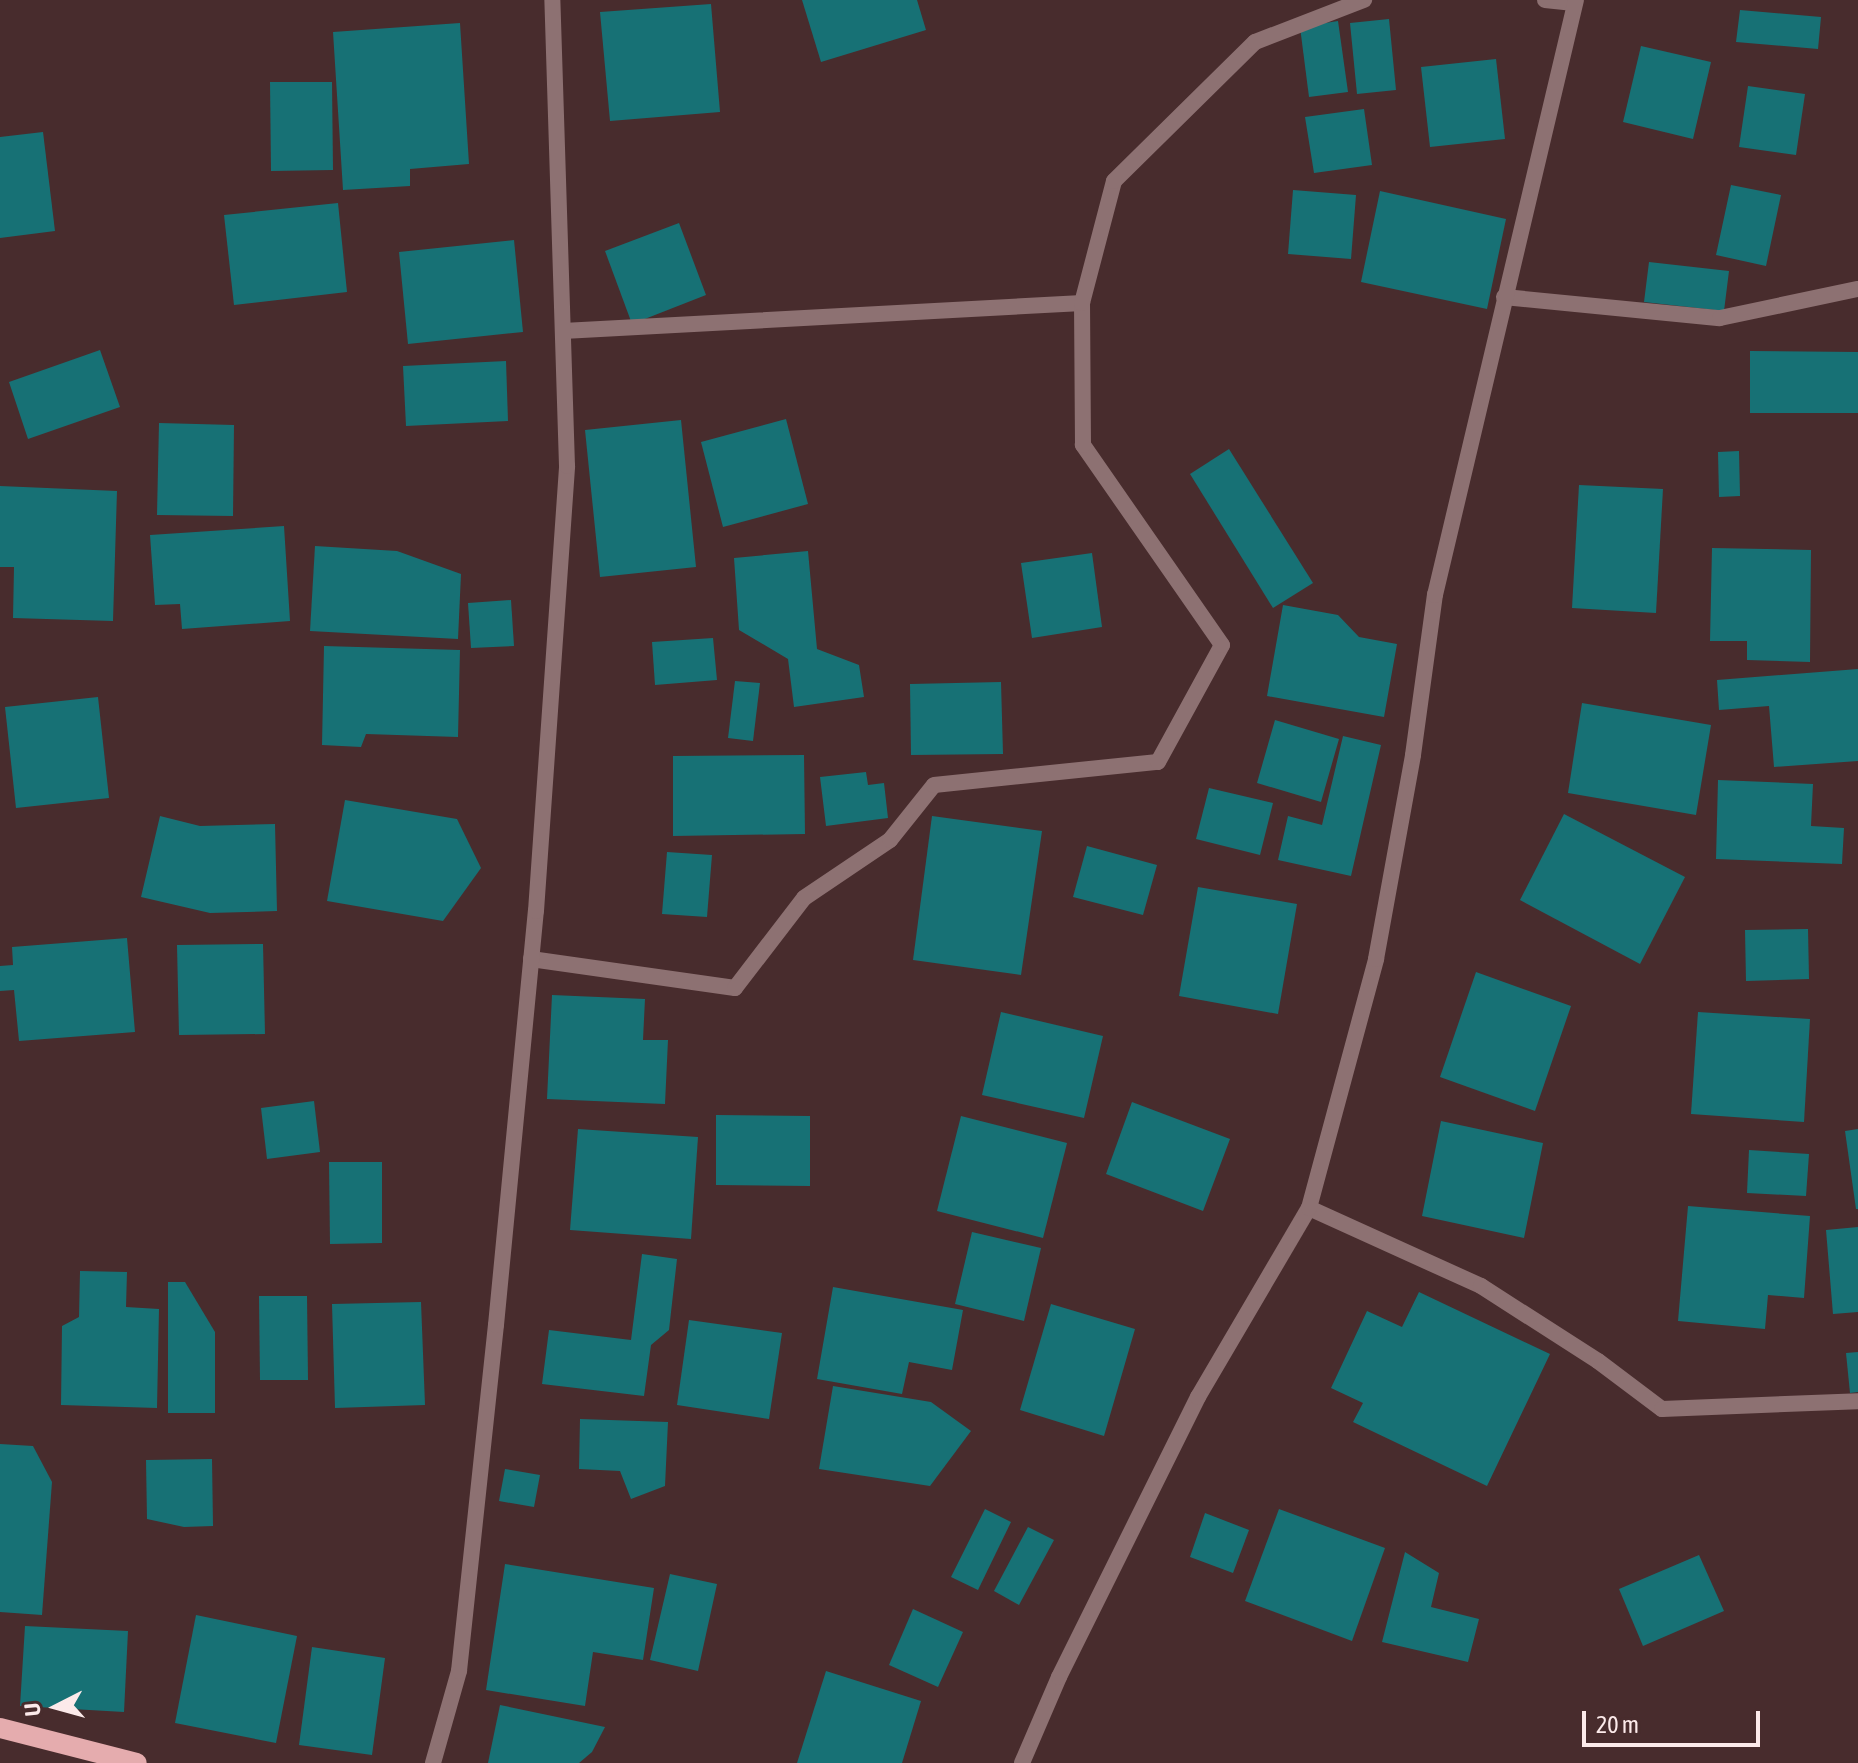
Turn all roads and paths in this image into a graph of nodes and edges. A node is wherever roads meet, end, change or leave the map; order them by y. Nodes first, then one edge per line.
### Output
1 (552, 0) edge
2 (1364, 0) edge
3 (1545, 0) edge
4 (1575, 2) edge
5 (1347, 3) edge
6 (1858, 289) edge
7 (1504, 297) junction
8 (1082, 303) junction
9 (563, 331) junction
10 (531, 959) junction
11 (1309, 1208) junction
12 (1858, 1401) edge
13 (0, 1728) edge
14 (137, 1763) edge
15 (433, 1763) edge
16 (1022, 1763) edge

1 - 9 street
2 - 5 street
3 - 4 street
4 - 7 street
5 - 8 street
6 - 7 street
7 - 11 street
8 - 9 street
8 - 10 street
9 - 10 street
10 - 15 street
11 - 12 street
11 - 16 street
13 - 14 main road

